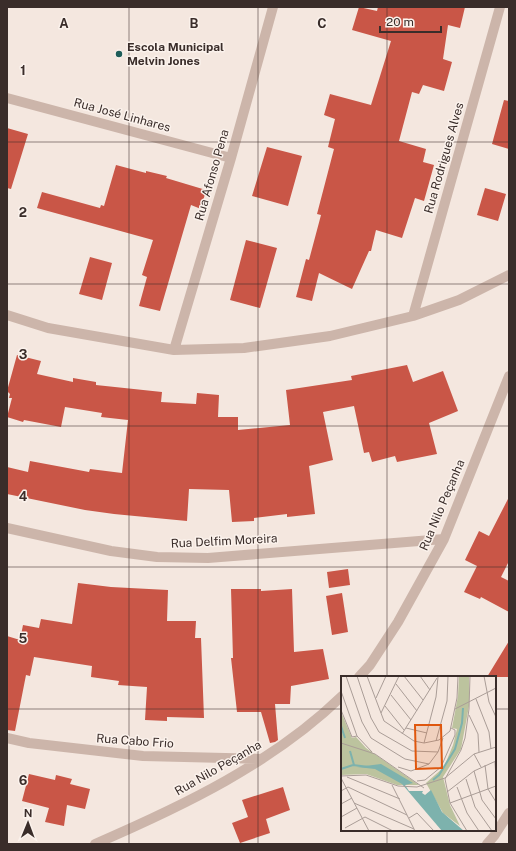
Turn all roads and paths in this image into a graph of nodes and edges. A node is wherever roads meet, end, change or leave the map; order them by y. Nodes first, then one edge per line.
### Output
1 (273, 7) edge
2 (500, 7) edge
3 (7, 98) edge
4 (231, 158) junction
5 (509, 275) edge
6 (7, 315) edge
7 (413, 316) junction
8 (174, 350) junction
9 (509, 376) edge
10 (7, 528) edge
11 (444, 539) junction
12 (360, 676) edge
13 (341, 697) edge
14 (7, 738) edge
15 (262, 759) junction
16 (509, 813) edge
17 (95, 844) edge
18 (487, 844) edge

1 - 4 street, Rua Afonso Pena
2 - 7 street, Rua Rodrigues Alves
3 - 4 street, Rua José Linhares
4 - 8 street, Rua Afonso Pena
5 - 7 street
6 - 8 street
7 - 8 street
9 - 11 street, Rua Nilo Peçanha
10 - 11 street, Rua Delfim Moreira
11 - 12 street, Rua Nilo Peçanha
13 - 15 street, Rua Nilo Peçanha
14 - 15 street, Rua Cabo Frio
15 - 17 street, Rua Nilo Peçanha
16 - 18 street

